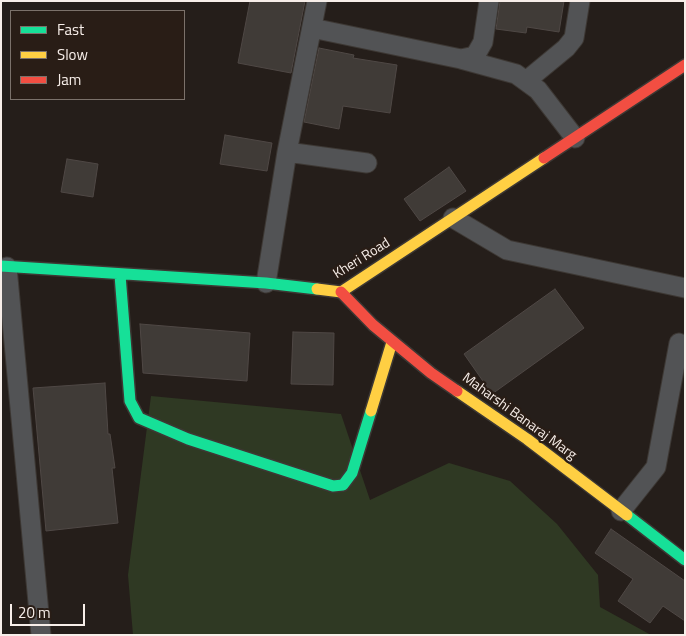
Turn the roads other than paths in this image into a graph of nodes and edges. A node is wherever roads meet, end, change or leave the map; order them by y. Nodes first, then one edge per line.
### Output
1 (317, 1) edge
2 (489, 1) edge
3 (580, 1) edge
4 (312, 28) junction
5 (461, 59) junction
6 (685, 65) edge
7 (526, 81) junction
8 (575, 138) junction
9 (287, 152) junction
10 (367, 164) dead end
11 (453, 218) junction
12 (4, 266) edge
13 (120, 275) junction
14 (266, 283) junction
15 (685, 288) edge
16 (341, 292) junction
17 (392, 342) junction
18 (679, 343) dead end
19 (621, 511) junction
20 (685, 560) edge
21 (41, 635) edge

1 - 4 street
2 - 5 street
3 - 7 street
4 - 5 street
4 - 9 street
5 - 7 street
6 - 8 street, Kheri Road
7 - 8 street
8 - 11 street, Kheri Road
9 - 10 street
9 - 14 street
11 - 15 street
11 - 16 street, Kheri Road
12 - 13 street, Kheri Road
12 - 21 street
13 - 14 street, Kheri Road
13 - 17 street
14 - 16 street, Kheri Road
16 - 17 street, Maharshi Banaraj Marg
17 - 19 street, Maharshi Banaraj Marg
18 - 19 street
19 - 20 street, Maharshi Banaraj Marg

